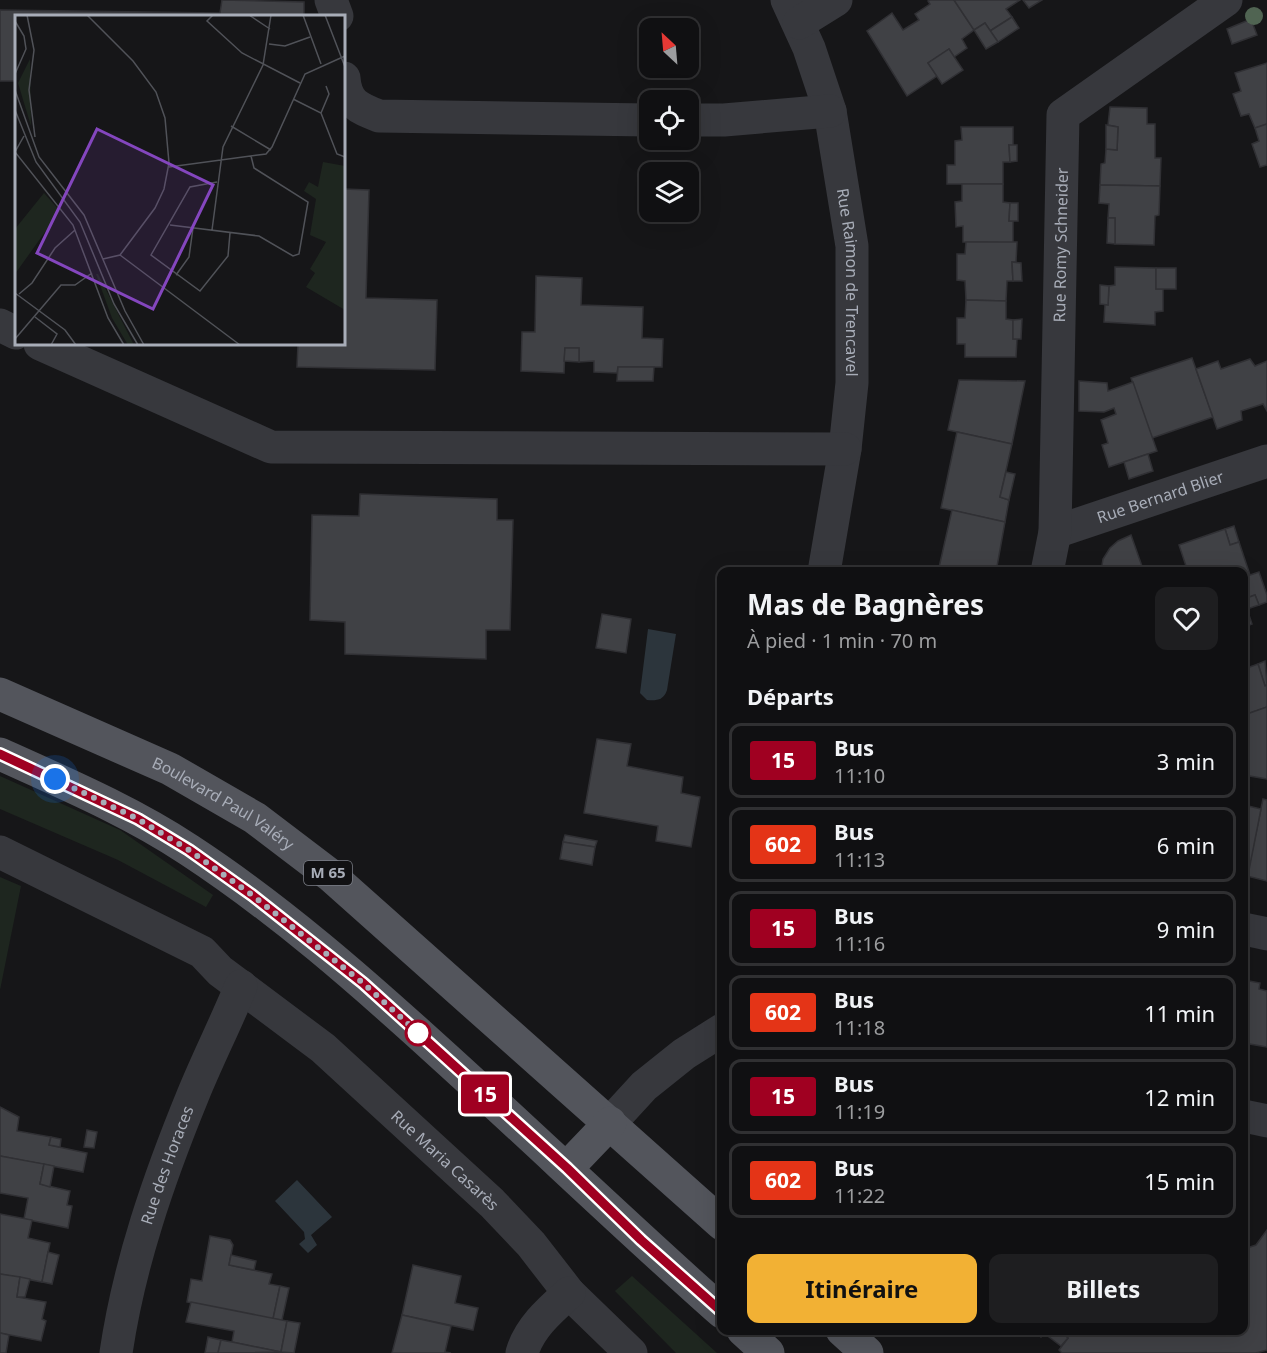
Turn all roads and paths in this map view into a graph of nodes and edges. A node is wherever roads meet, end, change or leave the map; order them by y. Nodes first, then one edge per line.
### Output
1 (331, 0) edge
2 (836, 0) edge
3 (1226, 0) edge
4 (793, 12) edge
5 (337, 15) edge
6 (345, 87) edge
7 (830, 111) junction
8 (639, 120) edge
9 (699, 120) edge
10 (0, 325) edge
11 (15, 332) edge
12 (42, 345) edge
13 (845, 449) junction
14 (1267, 463) edge
15 (1054, 532) junction
16 (825, 567) edge
17 (1048, 567) edge
18 (0, 694) edge
19 (0, 754) edge
20 (0, 852) edge
21 (1248, 930) edge
22 (1267, 934) edge
23 (241, 986) junction
24 (717, 1033) edge
25 (1248, 1117) edge
26 (1267, 1121) edge
27 (610, 1123) junction
28 (567, 1168) junction
29 (717, 1219) edge
30 (569, 1293) junction
31 (717, 1308) edge
32 (748, 1335) edge
33 (847, 1335) edge
34 (117, 1353) edge
35 (522, 1353) edge
36 (631, 1353) edge
37 (768, 1353) edge
38 (867, 1353) edge

1 - 5 street
2 - 4 street
3 - 15 street, Rue Romy Schneider
4 - 7 street, Rue Raimon de Trencavel
6 - 8 street
7 - 9 street
7 - 13 street, Rue Raimon de Trencavel
10 - 11 street
12 - 13 street
13 - 16 street, Rue Raimon de Trencavel
14 - 15 street, Rue Bernard Blier
15 - 17 street, Rue Romy Schneider
18 - 27 main road, Boulevard Paul Valéry / M 65
19 - 28 main road
20 - 23 street
21 - 22 street
23 - 30 street, Rue Maria Casarès
23 - 34 street, Rue des Horaces
24 - 27 street
25 - 26 street
27 - 28 main road
27 - 29 main road, M 65
28 - 31 main road
30 - 35 street
30 - 36 street, Rue Maria Casarès
32 - 37 main road
33 - 38 main road

